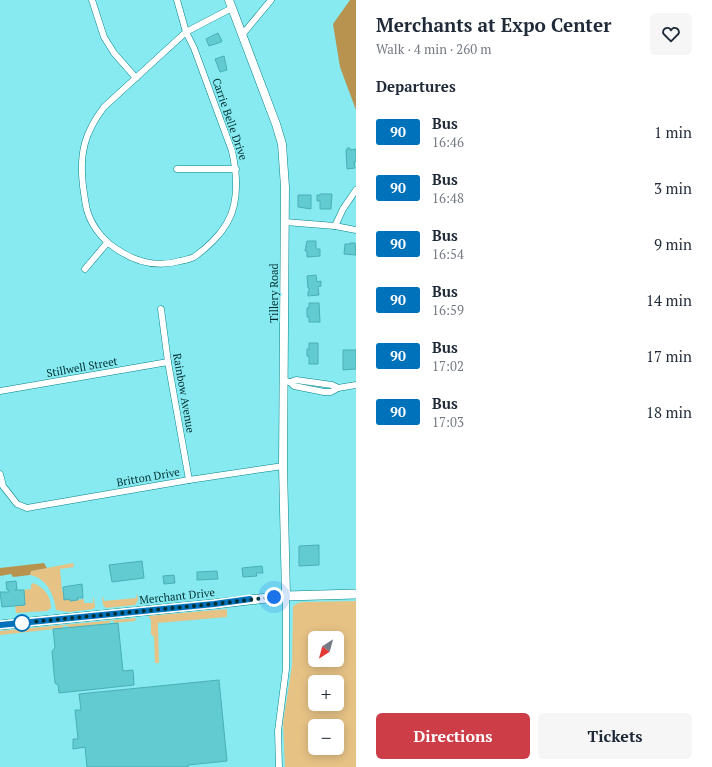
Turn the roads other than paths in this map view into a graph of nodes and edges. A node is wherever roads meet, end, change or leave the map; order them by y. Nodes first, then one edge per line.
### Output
1 (92, 0) edge
2 (177, 0) edge
3 (229, 0) edge
4 (271, 0) edge
5 (232, 8) junction
6 (186, 32) junction
7 (242, 35) junction
8 (136, 78) junction
9 (177, 169) dead end
10 (236, 169) junction
11 (356, 190) edge
12 (285, 222) junction
13 (335, 226) junction
14 (356, 230) edge
15 (108, 243) junction
16 (85, 269) dead end
17 (161, 309) dead end
18 (168, 362) junction
19 (287, 382) junction
20 (356, 385) edge
21 (0, 391) edge
22 (283, 466) junction
23 (0, 474) edge
24 (189, 480) junction
25 (356, 594) edge
26 (286, 596) junction
27 (0, 625) edge
28 (279, 767) edge

1 - 8 street
2 - 6 street
3 - 5 street, Tillery Road
4 - 7 street
5 - 6 street, Carrie Belle Drive
5 - 7 street, Tillery Road
6 - 8 street, Carrie Belle Drive
6 - 10 street, Carrie Belle Drive
7 - 12 street, Tillery Road
8 - 15 street, Carrie Belle Drive
9 - 10 street
10 - 15 street, Carrie Belle Drive
11 - 13 street
12 - 13 street
12 - 19 street, Tillery Road
13 - 14 street
15 - 16 street
17 - 18 street, Rainbow Avenue
18 - 21 street, Stillwell Street
18 - 24 street, Rainbow Avenue
19 - 20 street
19 - 22 street, Tillery Road
22 - 24 street, Britton Drive
22 - 26 street, Tillery Road
23 - 24 street, Britton Drive
25 - 26 main road, Merchant Drive
26 - 27 main road, Merchant Drive
26 - 28 street

